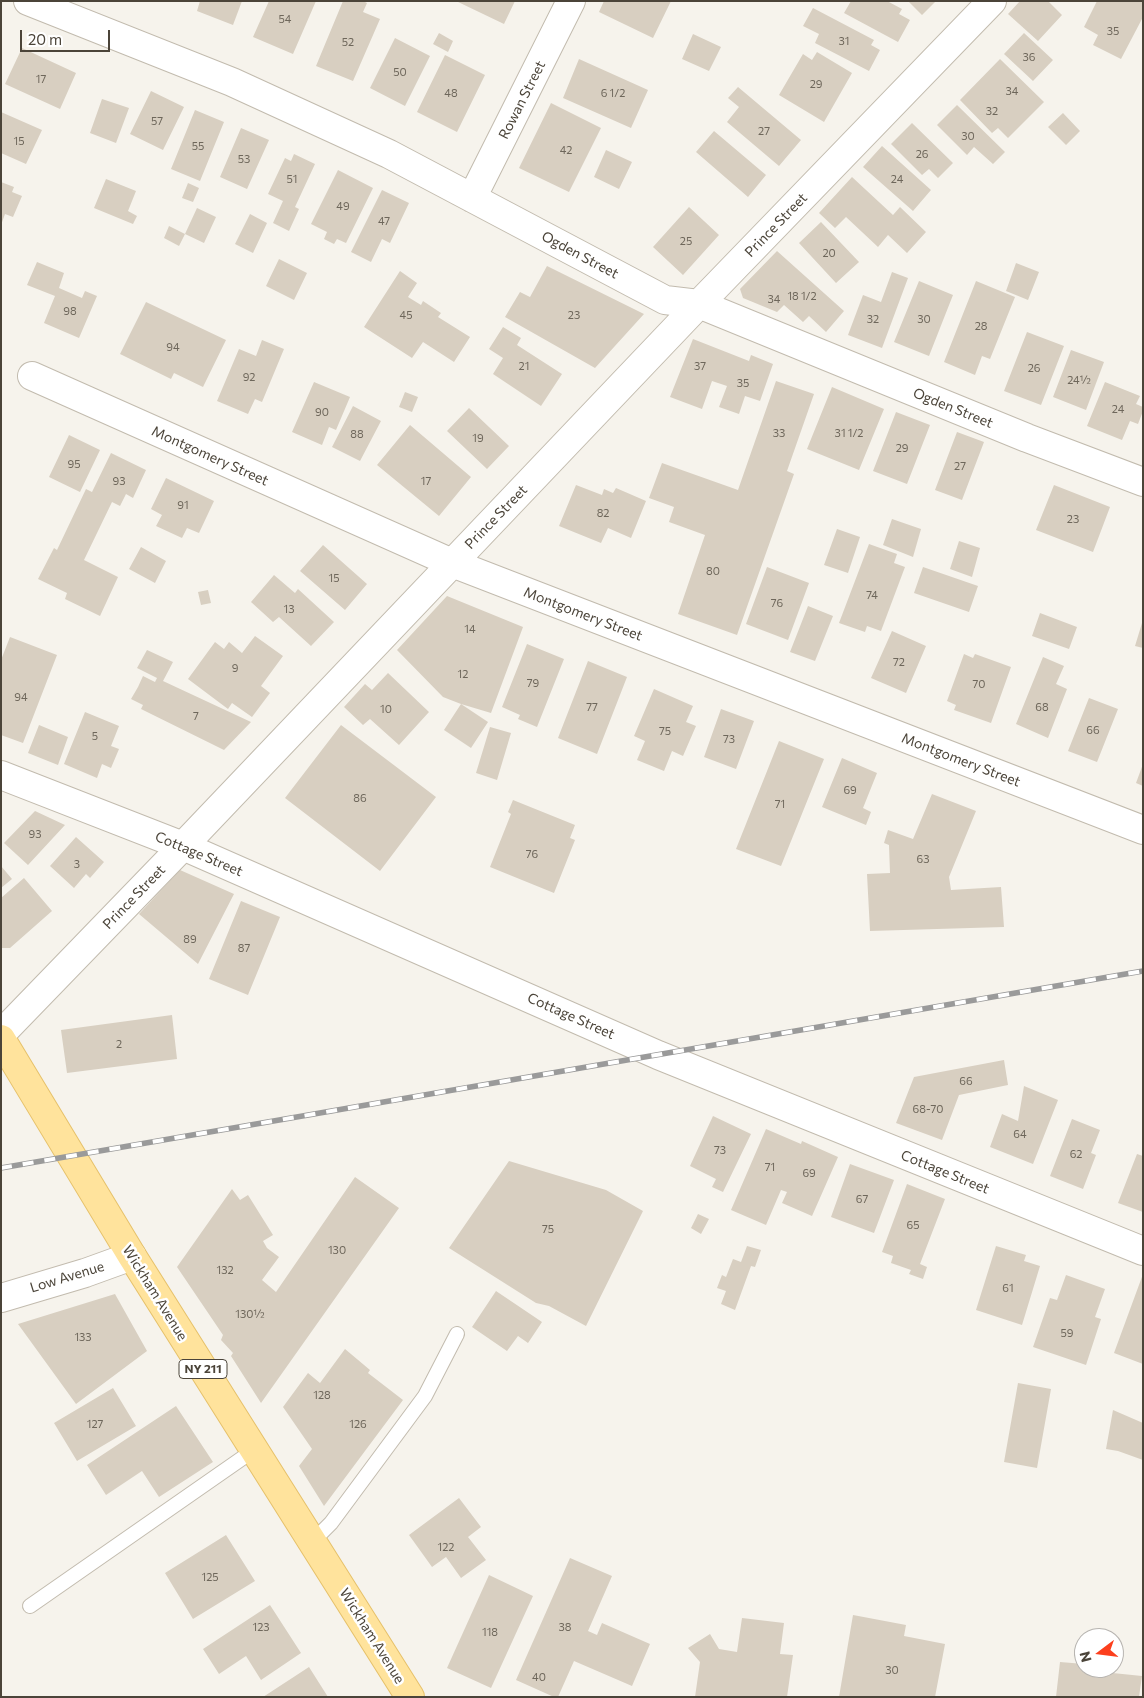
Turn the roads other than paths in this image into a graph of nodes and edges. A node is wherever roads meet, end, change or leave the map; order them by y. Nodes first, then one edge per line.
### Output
1 (28, 1) edge
2 (571, 1) edge
3 (992, 1) edge
4 (472, 198) junction
5 (699, 304) junction
6 (32, 376) dead end
7 (1143, 482) edge
8 (452, 563) junction
9 (1, 775) edge
10 (1143, 830) edge
11 (183, 846) junction
12 (1, 1034) edge
13 (1, 1039) edge
14 (1143, 1251) edge
15 (132, 1256) junction
16 (1, 1298) edge
17 (457, 1334) dead end
18 (254, 1450) junction
19 (312, 1542) junction
20 (30, 1606) dead end
21 (410, 1697) edge

1 - 4 street, Ogden Street
2 - 4 street, Rowan Street
3 - 5 street, Prince Street
4 - 5 street, Ogden Street
5 - 7 street, Ogden Street
5 - 8 street, Prince Street
6 - 8 street, Montgomery Street
8 - 10 street, Montgomery Street
8 - 11 street, Prince Street
9 - 11 street, Cottage Street
11 - 12 street, Prince Street
11 - 14 street, Cottage Street
13 - 15 main road, Wickham Avenue / NY 211
15 - 16 street, Low Avenue
15 - 18 main road, Wickham Avenue / NY 211
17 - 19 lane
18 - 19 main road, Wickham Avenue / NY 211
18 - 20 lane
19 - 21 main road, Wickham Avenue / NY 211

